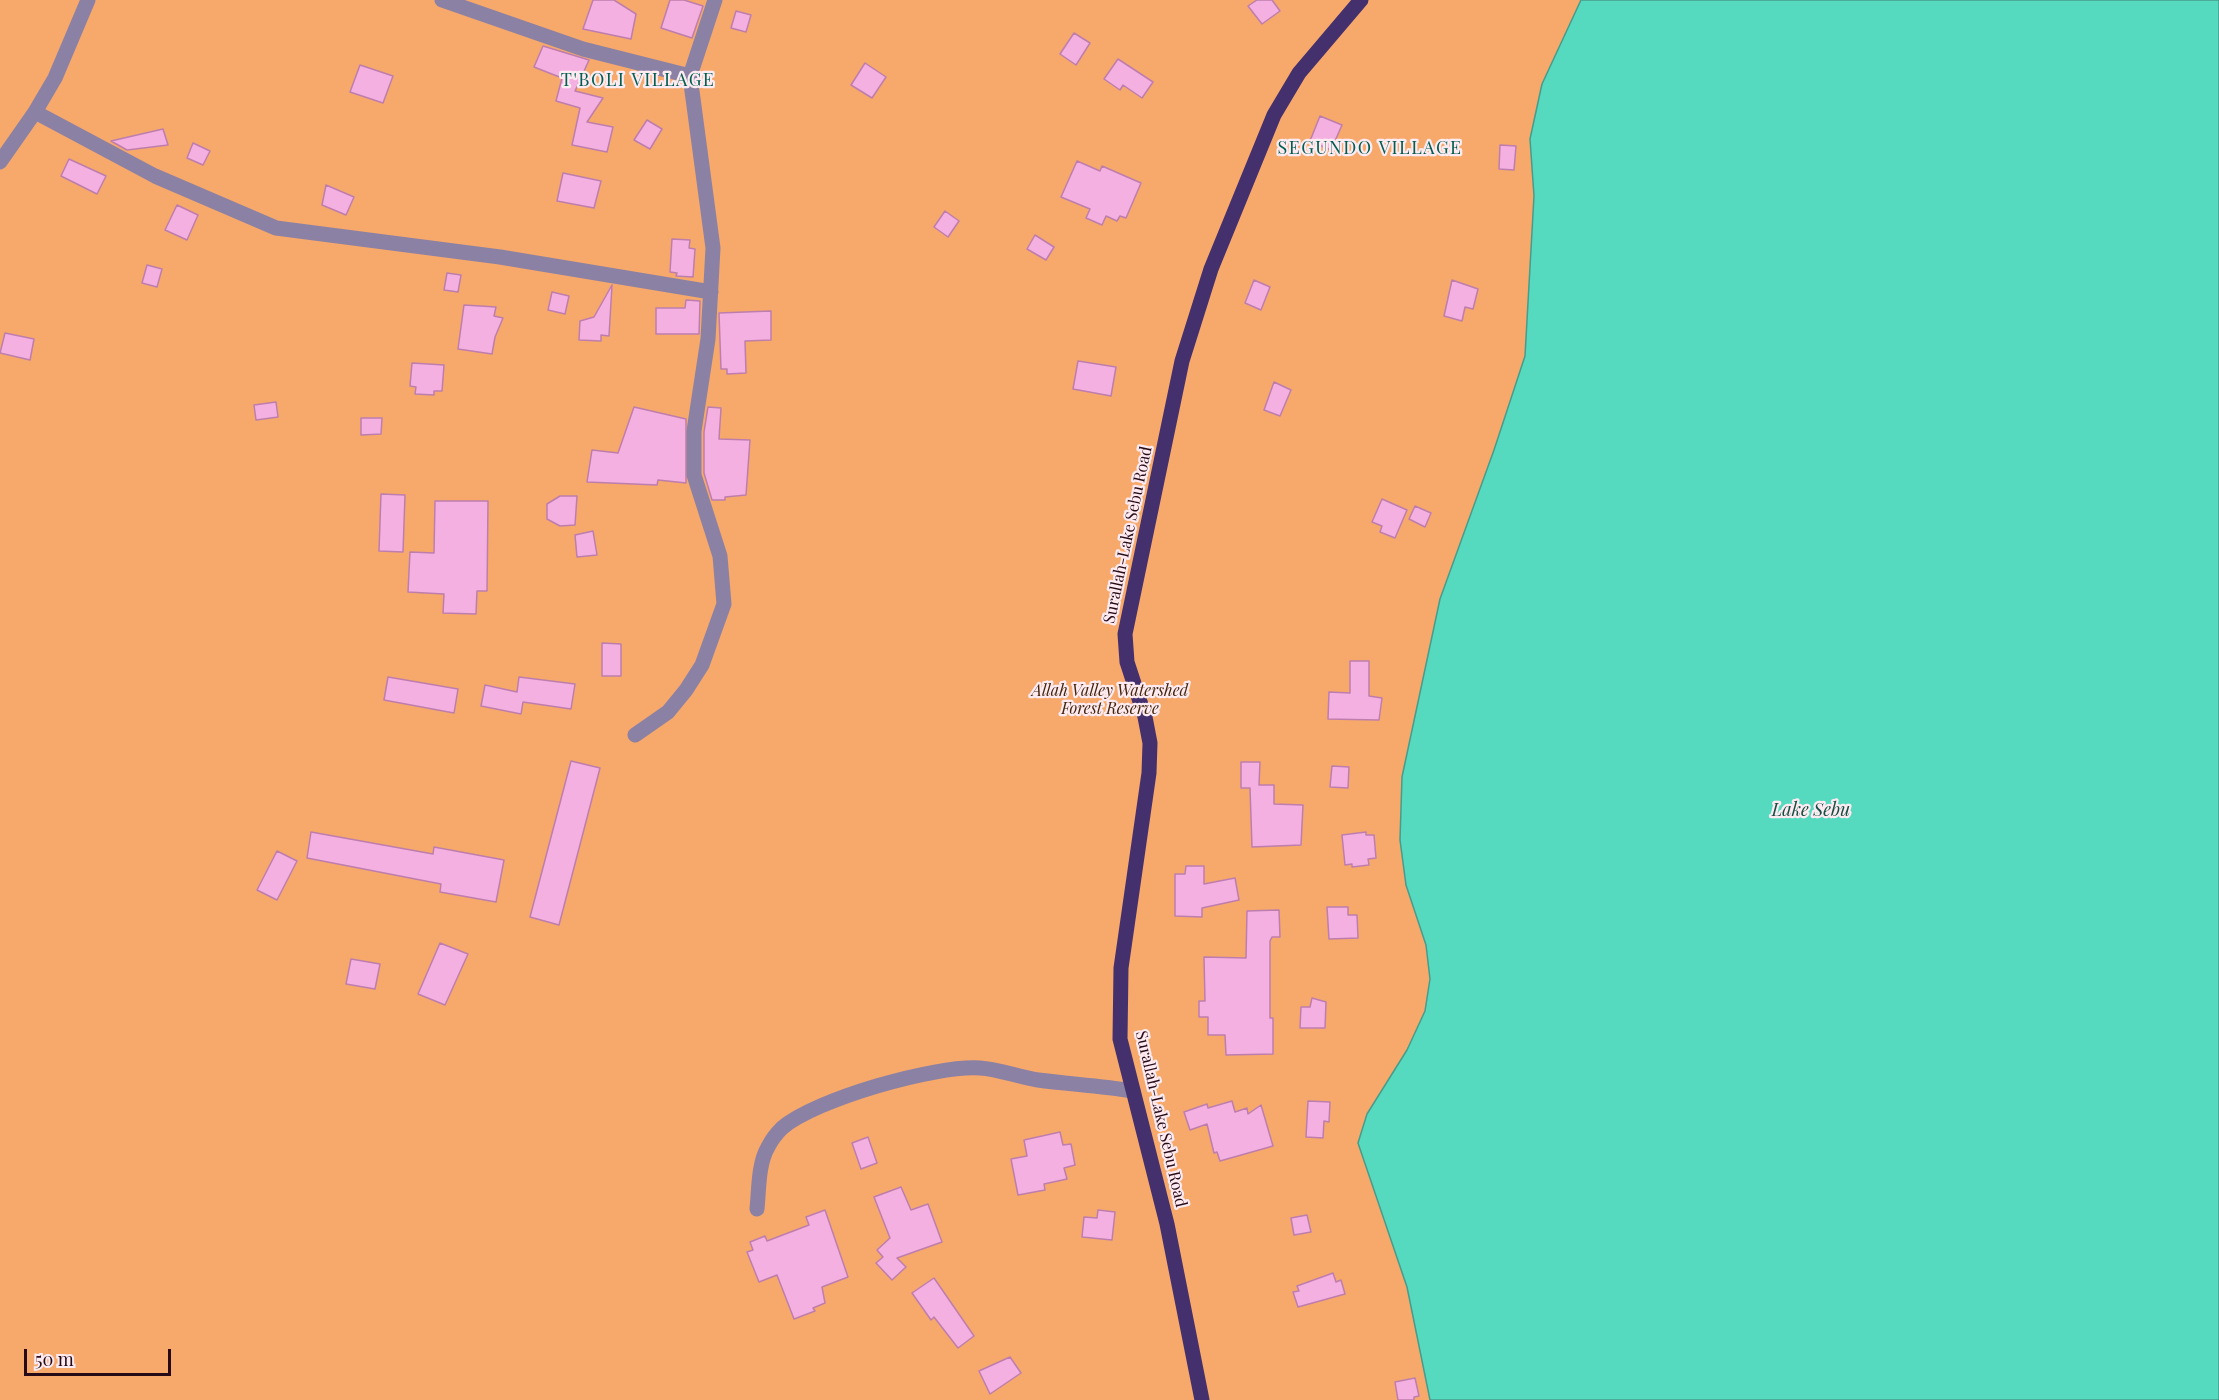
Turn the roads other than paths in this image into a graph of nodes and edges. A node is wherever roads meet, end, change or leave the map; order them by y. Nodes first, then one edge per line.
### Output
1 (88, 0) edge
2 (442, 0) edge
3 (715, 0) edge
4 (1361, 0) edge
5 (690, 76) junction
6 (35, 112) junction
7 (0, 162) edge
8 (711, 292) junction
9 (635, 735) dead end
10 (1133, 1091) junction
11 (757, 1209) dead end
12 (1202, 1400) edge

1 - 6 street
2 - 5 street
3 - 5 street
4 - 10 main road, Surallah-Lake Sebu Road
5 - 8 street
6 - 7 street
6 - 8 street
8 - 9 street
10 - 11 street
10 - 12 main road, Surallah-Lake Sebu Road

